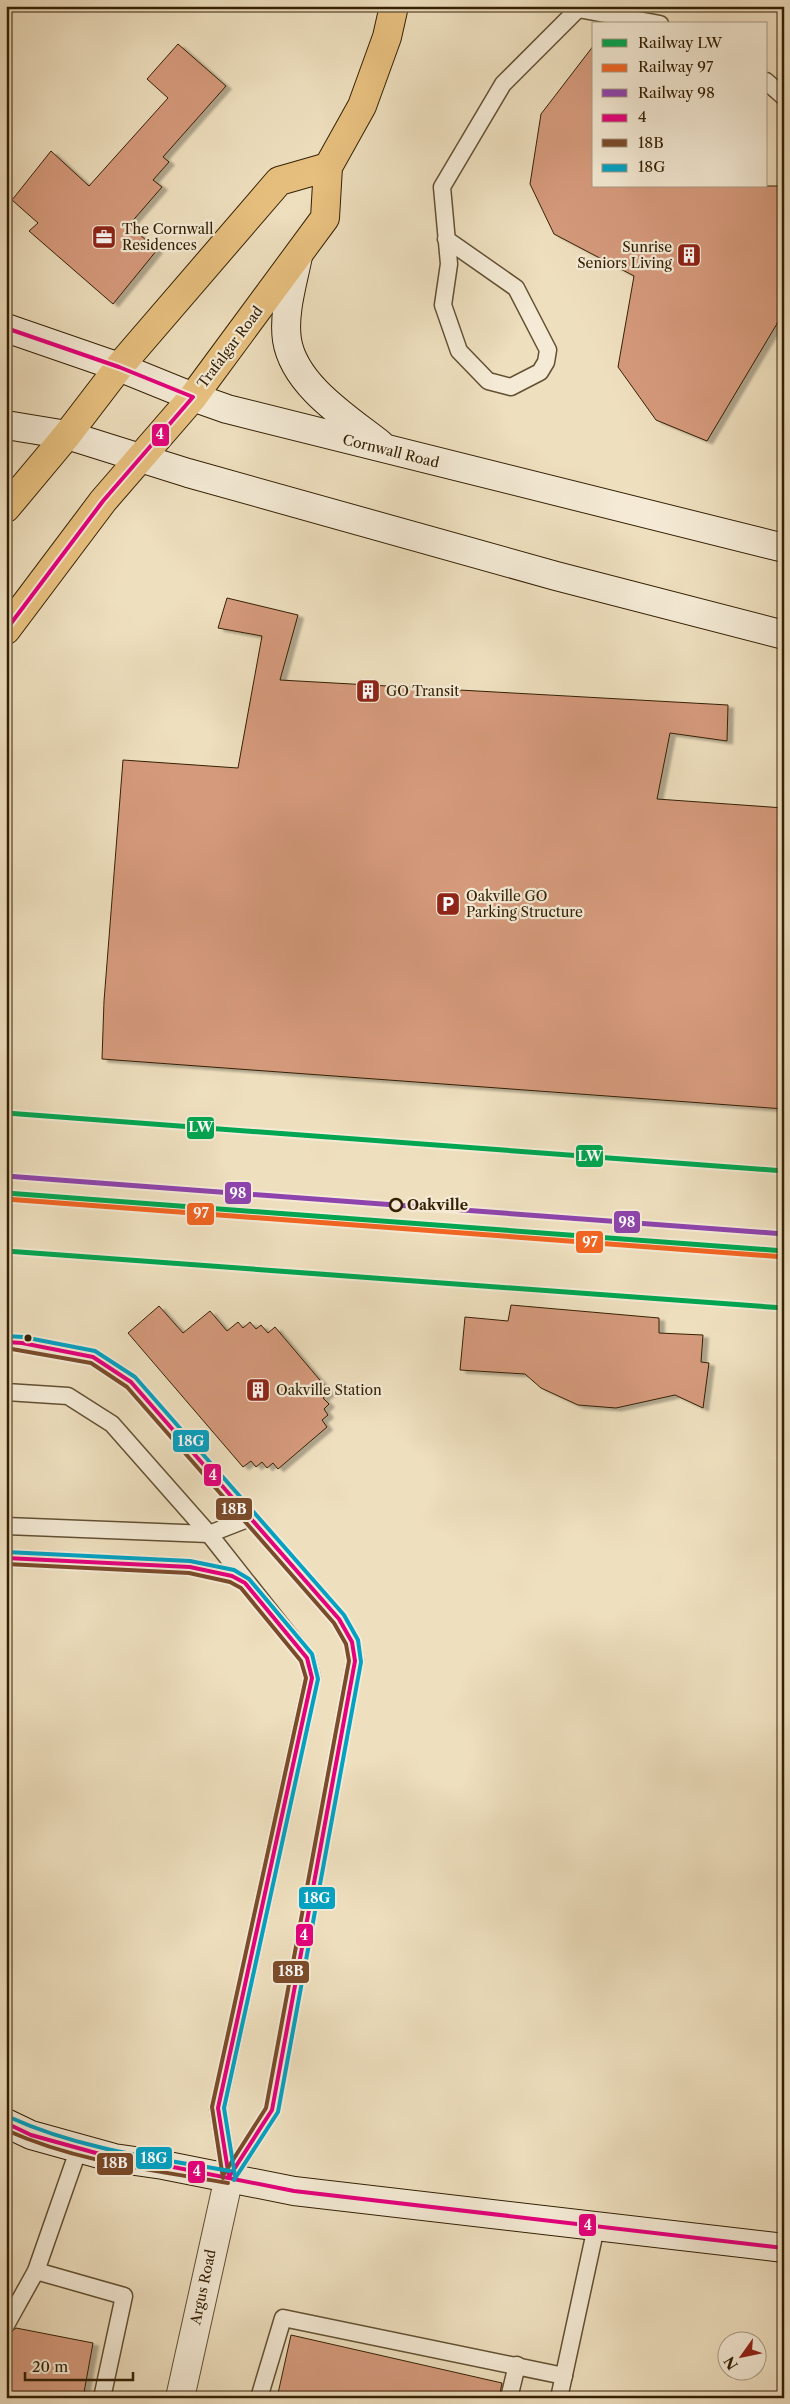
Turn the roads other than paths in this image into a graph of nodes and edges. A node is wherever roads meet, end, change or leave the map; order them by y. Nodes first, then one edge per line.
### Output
1 (394, 6) edge
2 (648, 22) edge
3 (768, 83) edge
4 (784, 98) edge
5 (328, 167) junction
6 (446, 239) junction
7 (298, 256) junction
8 (6, 328) edge
9 (119, 367) junction
10 (193, 397) junction
11 (6, 424) edge
12 (67, 435) junction
13 (389, 451) junction
14 (141, 458) junction
15 (6, 508) edge
16 (784, 548) edge
17 (6, 630) edge
18 (784, 636) edge
19 (6, 1342) edge
20 (6, 1392) edge
21 (250, 1518) junction
22 (6, 1526) edge
23 (209, 1534) junction
24 (6, 1558) edge
25 (245, 1583) junction
26 (6, 2123) edge
27 (79, 2148) junction
28 (229, 2177) junction
29 (596, 2227) junction
30 (784, 2248) edge
31 (36, 2271) junction
32 (6, 2325) edge
33 (517, 2365) junction
34 (564, 2376) junction
35 (102, 2398) edge
36 (180, 2398) edge
37 (259, 2398) edge
38 (509, 2398) edge
39 (559, 2398) edge

1 - 5 main road, Trafalgar Road
2 - 6 lane
3 - 4 lane
5 - 7 main road, Trafalgar Road
5 - 9 main road
6 - 6 lane
7 - 10 main road, Trafalgar Road
7 - 13 main road
8 - 9 main road, Cornwall Road
9 - 10 main road, Cornwall Road
9 - 12 main road
10 - 13 main road, Cornwall Road
10 - 14 main road, Trafalgar Road
11 - 12 main road
12 - 14 main road
12 - 15 main road
13 - 16 main road, Cornwall Road
14 - 17 main road, Trafalgar Road
14 - 18 main road
19 - 21 lane
20 - 23 lane
21 - 23 lane
21 - 28 lane
22 - 23 lane
23 - 25 lane
24 - 25 lane
25 - 28 lane
26 - 27 main road
27 - 28 main road
27 - 31 lane
28 - 29 main road
28 - 36 main road, Argus Road
29 - 30 main road
29 - 34 lane
31 - 32 lane
31 - 35 lane
33 - 34 lane
33 - 37 lane
33 - 38 lane
34 - 39 lane

